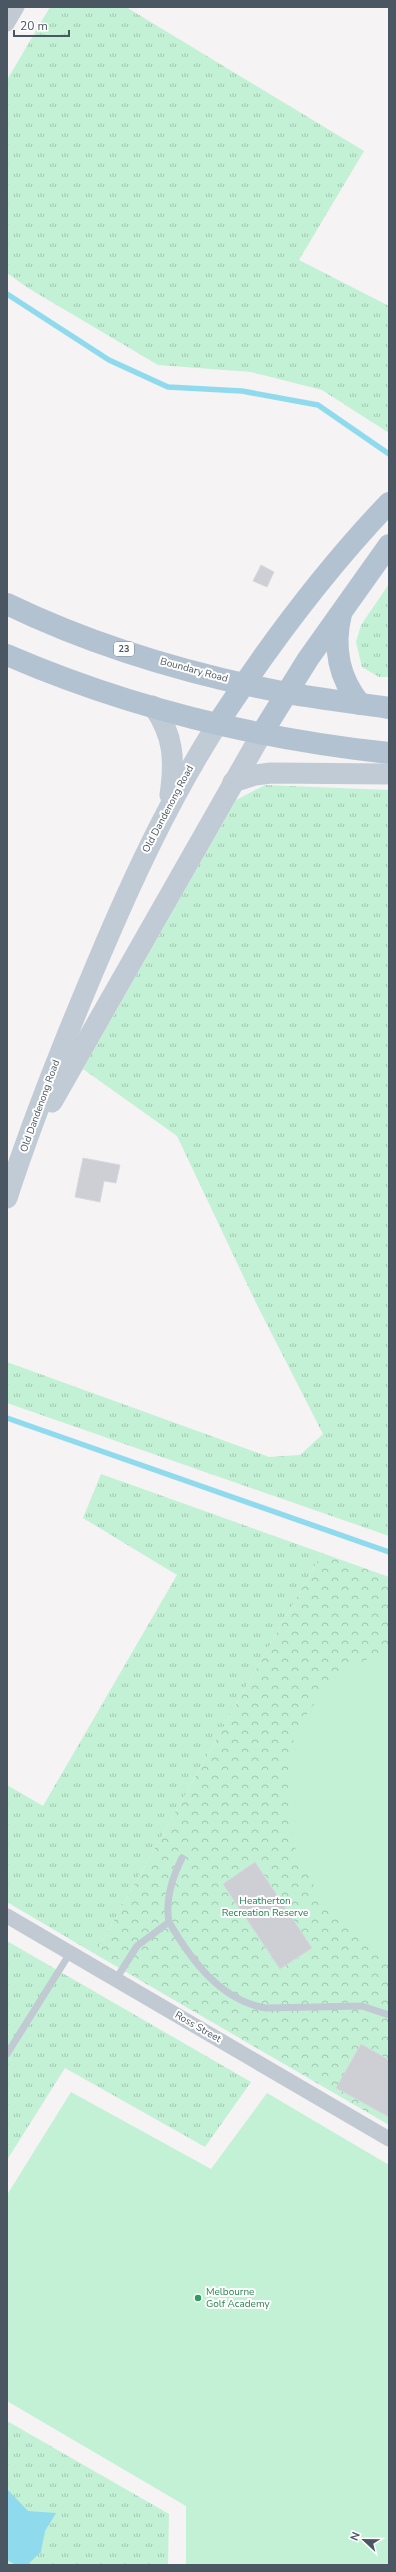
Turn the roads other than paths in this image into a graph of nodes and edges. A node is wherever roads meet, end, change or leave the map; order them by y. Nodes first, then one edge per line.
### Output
1 (17, 7) edge
2 (7, 24) edge
3 (389, 503) edge
4 (389, 544) edge
5 (7, 604) edge
6 (343, 607) junction
7 (7, 655) edge
8 (244, 683) junction
9 (287, 693) junction
10 (360, 704) junction
11 (153, 706) junction
12 (389, 708) edge
13 (218, 723) junction
14 (262, 733) junction
15 (389, 753) edge
16 (389, 774) edge
17 (233, 782) junction
18 (168, 808) junction
19 (21, 1157) junction
20 (7, 1198) edge
21 (182, 1858) dead end
22 (7, 1916) edge
23 (169, 1922) junction
24 (70, 1953) junction
25 (116, 1979) junction
26 (389, 2015) edge
27 (7, 2054) edge
28 (389, 2139) edge

1 - 2 street
3 - 8 main road, Old Dandenong Road
4 - 6 main road, Old Dandenong Road
5 - 8 main road, Boundary Road / 23
6 - 9 main road, Old Dandenong Road
6 - 10 main road
7 - 11 main road
8 - 9 main road, Boundary Road / 23
8 - 13 main road, Old Dandenong Road
9 - 10 main road, Boundary Road / 23
9 - 14 main road, Old Dandenong Road
10 - 12 main road, Boundary Road / 23
11 - 13 main road
11 - 18 main road
13 - 14 main road
13 - 18 main road, Old Dandenong Road
14 - 15 main road
14 - 17 main road, Old Dandenong Road
16 - 17 main road
17 - 19 main road, Old Dandenong Road
18 - 19 main road, Old Dandenong Road
19 - 20 main road, Old Dandenong Road
21 - 23 lane
22 - 24 street, Ross Street
23 - 25 lane
23 - 26 lane
24 - 25 street, Ross Street
24 - 27 lane
25 - 28 street, Ross Street

